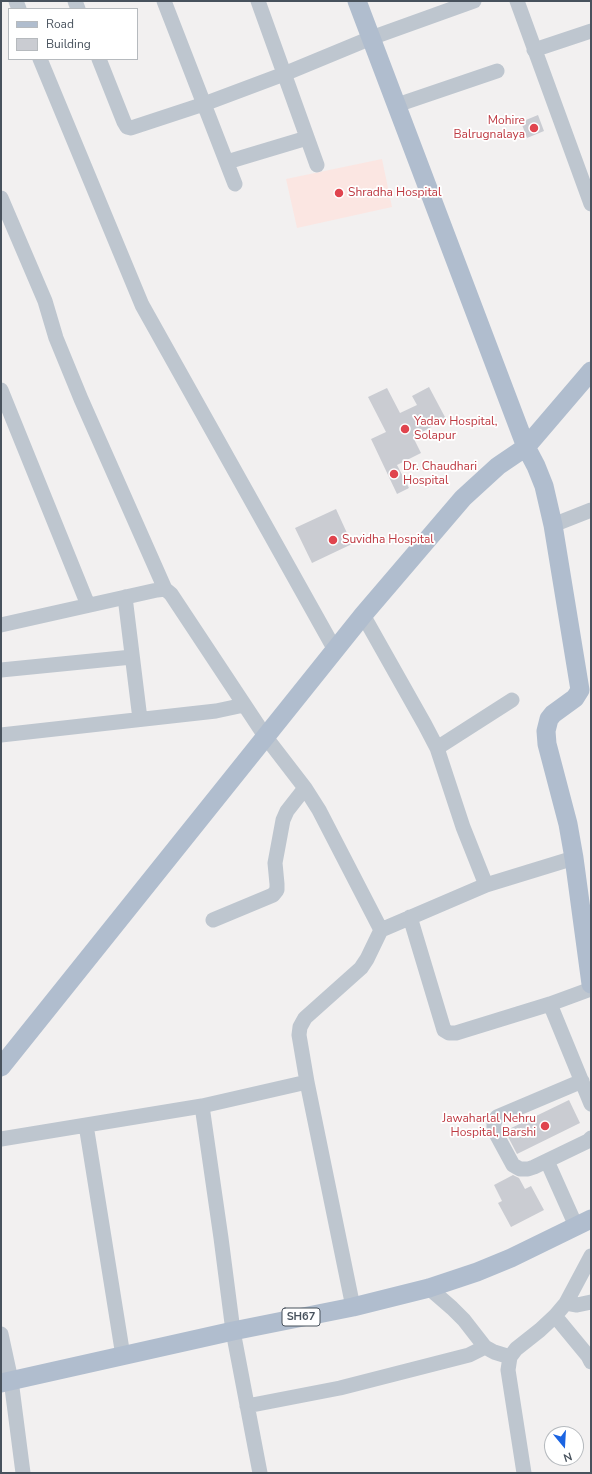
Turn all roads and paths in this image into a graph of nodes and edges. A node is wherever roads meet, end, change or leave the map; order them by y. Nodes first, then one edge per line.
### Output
1 (164, 1) edge
2 (258, 1) edge
3 (357, 1) edge
4 (474, 1) edge
5 (517, 1) edge
6 (591, 31) edge
7 (371, 38) junction
8 (534, 50) junction
9 (40, 60) edge
10 (99, 60) edge
11 (496, 71) dead end
12 (284, 74) junction
13 (204, 104) junction
14 (397, 105) junction
15 (307, 138) junction
16 (227, 162) junction
17 (317, 165) dead end
18 (235, 184) dead end
19 (1, 198) edge
20 (591, 204) edge
21 (591, 371) edge
22 (1, 390) edge
23 (526, 447) junction
24 (591, 510) edge
25 (553, 525) junction
26 (165, 590) junction
27 (125, 597) junction
28 (88, 605) junction
29 (363, 615) junction
30 (1, 625) edge
31 (335, 650) junction
32 (132, 657) junction
33 (1, 670) edge
34 (586, 690) edge
35 (512, 700) dead end
36 (244, 705) junction
37 (140, 719) junction
38 (1, 735) edge
39 (265, 736) junction
40 (437, 748) junction
41 (305, 788) junction
42 (574, 858) junction
43 (486, 885) junction
44 (584, 890) edge
45 (410, 917) junction
46 (213, 920) dead end
47 (381, 930) junction
48 (591, 984) edge
49 (591, 989) edge
50 (550, 1004) junction
51 (1, 1067) edge
52 (582, 1081) junction
53 (307, 1082) junction
54 (591, 1104) edge
55 (202, 1106) junction
56 (86, 1125) junction
57 (591, 1138) edge
58 (1, 1139) edge
59 (547, 1161) junction
60 (584, 1223) edge
61 (591, 1256) edge
62 (429, 1288) junction
63 (591, 1302) edge
64 (566, 1303) junction
65 (353, 1307) junction
66 (555, 1316) junction
67 (233, 1331) junction
68 (1, 1334) edge
69 (485, 1347) junction
70 (122, 1356) junction
71 (510, 1357) junction
72 (591, 1362) edge
73 (6, 1382) edge
74 (247, 1406) junction
75 (23, 1473) edge
76 (260, 1473) edge
77 (524, 1473) edge

1 - 13 street
2 - 12 street
3 - 7 main road
4 - 7 street
5 - 8 street
6 - 8 street
7 - 12 street
7 - 14 main road
8 - 20 street
9 - 31 street
10 - 13 street
11 - 14 street
12 - 13 street
12 - 15 street
13 - 16 street
14 - 23 main road
15 - 16 street
15 - 17 street
16 - 18 street
19 - 26 street
21 - 23 main road
22 - 28 street
23 - 25 main road
23 - 29 main road
24 - 25 street
25 - 34 main road
26 - 27 street
26 - 36 street
27 - 28 street
27 - 32 street
28 - 30 street
29 - 31 main road
29 - 40 street
31 - 39 main road
32 - 33 street
32 - 37 street
34 - 42 main road
35 - 40 street
36 - 37 street
36 - 39 street
37 - 38 street
39 - 41 street
39 - 51 main road
40 - 43 street
41 - 46 street
41 - 47 street
42 - 43 street
42 - 44 main road
43 - 45 street
44 - 48 main road
45 - 47 street
45 - 50 street
47 - 53 street
49 - 50 street
50 - 52 street
52 - 54 street
52 - 59 street
53 - 55 street
53 - 65 street
55 - 56 street
55 - 67 street
56 - 58 street
56 - 70 street
57 - 59 street
59 - 60 street
60 - 62 main road, SH67
61 - 64 street
62 - 65 main road, SH67
62 - 69 street
63 - 64 street
64 - 66 street
65 - 67 main road, SH67
66 - 71 street
66 - 72 street
67 - 70 main road, SH67
67 - 74 street
68 - 73 street
69 - 71 street
69 - 74 street
70 - 73 main road, SH67
71 - 77 street
73 - 75 street
74 - 76 street

